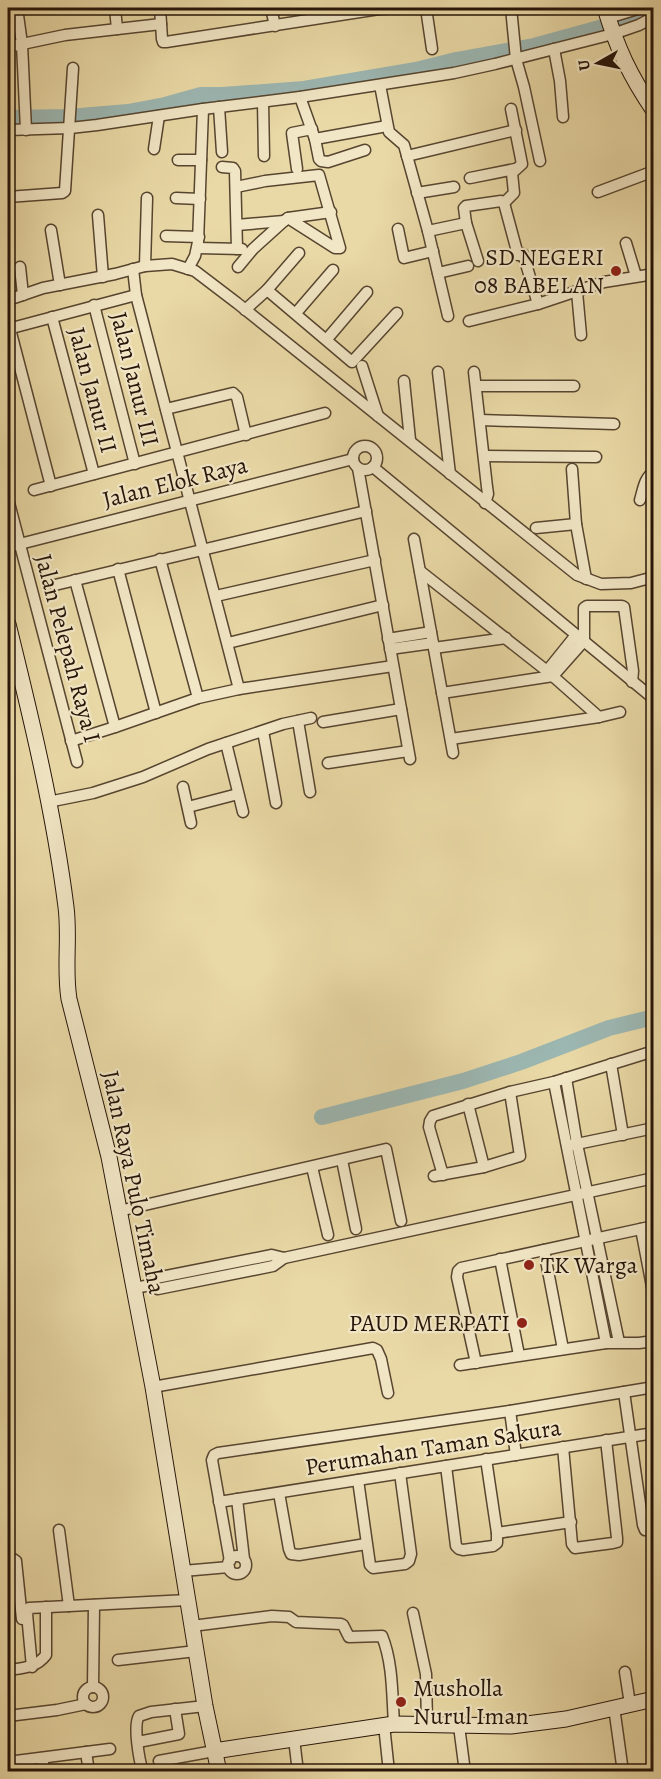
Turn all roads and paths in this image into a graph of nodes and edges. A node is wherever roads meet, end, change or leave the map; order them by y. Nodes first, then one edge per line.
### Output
1 (17, 8) edge
2 (115, 8) edge
3 (160, 8) edge
4 (271, 8) edge
5 (379, 8) edge
6 (400, 8) edge
7 (426, 8) edge
8 (511, 8) edge
9 (641, 8) edge
10 (654, 17) edge
11 (609, 22) edge
12 (161, 24) junction
13 (275, 26) junction
14 (117, 29) junction
15 (22, 44) junction
16 (8, 46) edge
17 (432, 49) dead end
18 (554, 49) junction
19 (515, 52) junction
20 (73, 68) dead end
21 (380, 85) junction
22 (300, 97) junction
23 (263, 102) junction
24 (219, 107) junction
25 (203, 109) junction
26 (511, 109) dead end
27 (654, 111) edge
28 (159, 116) junction
29 (563, 117) dead end
30 (70, 122) junction
31 (25, 123) junction
32 (387, 126) junction
33 (8, 130) edge
34 (516, 130) junction
35 (314, 134) junction
36 (154, 149) dead end
37 (365, 150) dead end
38 (222, 152) dead end
39 (264, 156) dead end
40 (407, 156) junction
41 (178, 160) dead end
42 (201, 160) junction
43 (540, 160) dead end
44 (222, 167) dead end
45 (297, 169) dead end
46 (515, 169) junction
47 (654, 171) edge
48 (470, 178) dead end
49 (454, 187) dead end
50 (236, 188) junction
51 (598, 192) dead end
52 (417, 193) junction
53 (8, 197) edge
54 (147, 198) dead end
55 (176, 198) dead end
56 (200, 199) junction
57 (504, 203) junction
58 (331, 212) junction
59 (98, 215) dead end
60 (286, 220) junction
61 (466, 223) junction
62 (237, 225) junction
63 (398, 229) dead end
64 (51, 230) dead end
65 (428, 231) junction
66 (166, 236) dead end
67 (198, 243) junction
68 (626, 243) dead end
69 (237, 249) junction
70 (253, 249) junction
71 (433, 251) junction
72 (299, 253) dead end
73 (478, 261) dead end
74 (145, 266) junction
75 (468, 266) dead end
76 (20, 267) dead end
77 (238, 267) dead end
78 (133, 269) junction
79 (188, 269) junction
80 (333, 270) dead end
81 (438, 273) junction
82 (654, 274) edge
83 (636, 276) junction
84 (103, 277) junction
85 (60, 285) junction
86 (267, 290) junction
87 (367, 292) dead end
88 (577, 292) junction
89 (23, 295) junction
90 (136, 295) junction
91 (8, 300) edge
92 (538, 304) junction
93 (94, 306) junction
94 (245, 310) junction
95 (296, 313) junction
96 (397, 313) dead end
97 (448, 316) dead end
98 (52, 317) junction
99 (469, 321) dead end
100 (9, 329) edge
101 (581, 335) dead end
102 (327, 339) junction
103 (362, 366) dead end
104 (438, 372) dead end
105 (474, 372) dead end
106 (404, 381) dead end
107 (476, 386) junction
108 (574, 386) dead end
109 (166, 409) junction
110 (325, 413) dead end
111 (378, 416) junction
112 (480, 420) junction
113 (614, 424) dead end
114 (246, 435) junction
115 (410, 440) junction
116 (177, 453) junction
117 (484, 456) junction
118 (596, 457) dead end
119 (356, 463) junction
120 (135, 464) junction
121 (373, 467) junction
122 (572, 469) dead end
123 (654, 472) edge
124 (94, 474) junction
125 (450, 474) junction
126 (51, 486) junction
127 (34, 490) dead end
128 (8, 500) edge
129 (189, 500) junction
130 (640, 500) dead end
131 (485, 503) junction
132 (366, 511) junction
133 (576, 524) junction
134 (536, 528) dead end
135 (414, 540) dead end
136 (12, 546) edge
137 (202, 549) junction
138 (160, 559) junction
139 (375, 560) junction
140 (118, 569) junction
141 (420, 571) junction
142 (654, 577) edge
143 (586, 579) junction
144 (75, 580) junction
145 (55, 585) dead end
146 (216, 596) junction
147 (382, 605) junction
148 (8, 624) edge
149 (506, 638) junction
150 (580, 638) junction
151 (433, 641) junction
152 (228, 644) junction
153 (389, 644) junction
154 (393, 666) junction
155 (550, 673) junction
156 (632, 681) junction
157 (239, 688) junction
158 (442, 693) junction
159 (198, 698) junction
160 (654, 699) edge
161 (401, 709) junction
162 (620, 712) dead end
163 (156, 713) junction
164 (599, 717) junction
165 (311, 718) dead end
166 (298, 721) junction
167 (323, 722) dead end
168 (115, 727) junction
169 (263, 730) junction
170 (451, 739) junction
171 (71, 741) junction
172 (226, 743) junction
173 (453, 753) dead end
174 (77, 762) dead end
175 (328, 763) dead end
176 (183, 787) dead end
177 (310, 792) dead end
178 (238, 794) junction
179 (52, 802) junction
180 (276, 803) dead end
181 (188, 807) junction
182 (243, 812) dead end
183 (191, 822) dead end
184 (653, 1055) edge
185 (611, 1064) junction
186 (566, 1078) junction
187 (554, 1082) junction
188 (510, 1092) junction
189 (569, 1097) junction
190 (557, 1100) junction
191 (468, 1104) junction
192 (654, 1128) edge
193 (622, 1134) junction
194 (572, 1145) junction
195 (342, 1160) junction
196 (312, 1167) junction
197 (484, 1167) junction
198 (654, 1178) edge
199 (582, 1194) junction
200 (128, 1209) junction
201 (401, 1221) dead end
202 (654, 1226) edge
203 (356, 1229) dead end
204 (641, 1229) junction
205 (328, 1235) dead end
206 (592, 1240) junction
207 (544, 1250) junction
208 (500, 1259) junction
209 (145, 1287) junction
210 (654, 1297) edge
211 (654, 1341) edge
212 (619, 1342) junction
213 (606, 1343) junction
214 (564, 1348) junction
215 (519, 1355) junction
216 (476, 1363) junction
217 (460, 1365) dead end
218 (160, 1385) junction
219 (654, 1387) edge
220 (624, 1392) junction
221 (388, 1394) dead end
222 (510, 1410) junction
223 (654, 1432) edge
224 (630, 1436) junction
225 (606, 1440) junction
226 (562, 1447) junction
227 (516, 1455) junction
228 (486, 1459) junction
229 (446, 1466) junction
230 (399, 1473) junction
231 (357, 1480) junction
232 (279, 1493) junction
233 (237, 1499) junction
234 (219, 1502) junction
235 (571, 1522) junction
236 (59, 1530) dead end
237 (654, 1531) edge
238 (497, 1533) junction
239 (366, 1544) junction
240 (8, 1558) edge
241 (229, 1564) junction
242 (189, 1571) junction
243 (188, 1600) junction
244 (94, 1605) junction
245 (69, 1606) junction
246 (46, 1607) junction
247 (413, 1613) dead end
248 (202, 1625) junction
249 (196, 1651) junction
250 (118, 1660) dead end
251 (29, 1667) junction
252 (8, 1670) edge
253 (625, 1672) dead end
254 (93, 1687) junction
255 (654, 1699) edge
256 (86, 1704) junction
257 (630, 1704) junction
258 (205, 1706) junction
259 (614, 1707) junction
260 (175, 1709) junction
261 (8, 1716) edge
262 (389, 1725) junction
263 (427, 1725) junction
264 (459, 1726) junction
265 (294, 1739) junction
266 (138, 1742) junction
267 (110, 1749) dead end
268 (226, 1750) junction
269 (86, 1752) junction
270 (42, 1758) junction
271 (159, 1761) dead end
272 (8, 1762) edge
273 (45, 1772) edge
274 (89, 1772) edge
275 (143, 1772) edge
276 (219, 1772) edge
277 (298, 1772) edge
278 (389, 1772) edge
279 (465, 1772) edge
280 (623, 1772) edge

1 - 15 street
2 - 14 street
3 - 12 street
4 - 13 street
5 - 6 street
5 - 13 street
7 - 17 street
8 - 19 street
9 - 11 street
10 - 11 street
11 - 18 street
11 - 27 street
12 - 13 street
12 - 14 street
14 - 15 street
15 - 16 street
15 - 31 street
18 - 19 street
18 - 29 street
19 - 21 street
19 - 43 street
20 - 30 street
21 - 22 street
21 - 32 street
22 - 23 street
22 - 35 street
23 - 24 street
23 - 39 street
24 - 25 street
24 - 38 street
25 - 28 street
25 - 42 street
26 - 34 street
28 - 30 street
28 - 36 street
30 - 31 street
30 - 53 street
31 - 33 street
32 - 35 street
32 - 40 street
34 - 40 street
34 - 46 street
35 - 37 street
35 - 45 street
40 - 52 street
41 - 42 street
42 - 56 street
44 - 50 street
46 - 48 street
46 - 57 street
47 - 51 street
49 - 52 street
50 - 58 street
50 - 62 street
52 - 65 street
54 - 74 street
55 - 56 street
56 - 67 street
57 - 61 street
57 - 92 street
58 - 60 street
58 - 60 street
59 - 84 street
60 - 62 street
60 - 70 street
61 - 65 street
61 - 73 street
62 - 69 street
63 - 71 street
64 - 85 street
65 - 71 street
66 - 67 street
67 - 69 street
67 - 79 street
68 - 83 street
69 - 70 street
70 - 77 street
71 - 81 street
72 - 86 street
74 - 78 street
74 - 79 street
75 - 81 street
76 - 89 street
78 - 84 street
78 - 90 street
79 - 94 street
80 - 95 street
81 - 97 street
82 - 83 street
83 - 88 street
84 - 85 street
85 - 89 street
86 - 94 street
86 - 95 street
87 - 102 street
88 - 92 street
88 - 101 street
89 - 91 street
90 - 93 street
90 - 109 street
92 - 99 street
93 - 98 street
93 - 120 street, Jalan Janur III
94 - 111 street
95 - 102 street
96 - 102 street
98 - 100 street
98 - 124 street, Jalan Janur II
100 - 126 street
103 - 111 street
104 - 125 street
105 - 107 street
106 - 115 street
107 - 108 street
107 - 112 street
109 - 114 street
109 - 116 street
110 - 114 street
111 - 115 street
112 - 113 street
112 - 117 street
114 - 116 street
115 - 125 street
116 - 120 street
116 - 129 street
117 - 118 street
117 - 131 street
119 - 121 street
119 - 121 street
119 - 129 street, Jalan Elok Raya
119 - 132 street
120 - 124 street
121 - 150 street
122 - 133 street
123 - 130 street
124 - 126 street
125 - 131 street
126 - 127 street
128 - 136 street, Jalan Pelepah Raya I
129 - 136 street, Jalan Elok Raya
129 - 137 street
131 - 143 street
132 - 137 street
132 - 139 street
133 - 134 street
133 - 143 street
135 - 141 street
136 - 171 street, Jalan Pelepah Raya I
137 - 138 street
137 - 146 street
138 - 140 street
138 - 159 street
139 - 146 street
139 - 147 street
140 - 144 street
140 - 163 street
141 - 149 street
141 - 151 street
142 - 143 street
144 - 145 street
144 - 168 street
146 - 152 street
147 - 152 street
147 - 153 street
148 - 179 street, Jalan Raya Pulo Timaha
149 - 151 street
149 - 155 street
150 - 155 street
150 - 156 street
150 - 156 street
151 - 153 street
151 - 158 street
152 - 157 street
153 - 154 street
154 - 157 street
154 - 161 street
155 - 158 street
155 - 164 street
156 - 160 street
157 - 159 street
158 - 170 street
159 - 163 street
161 - 167 street
161 - 175 street
162 - 164 street
163 - 168 street
164 - 170 street
165 - 166 street
166 - 169 street
166 - 177 street
168 - 171 street
169 - 172 street
169 - 180 street
170 - 173 street
171 - 174 street, Jalan Pelepah Raya I
172 - 178 street
172 - 179 street
176 - 181 street
178 - 181 street
178 - 182 street
179 - 200 street, Jalan Raya Pulo Timaha
181 - 183 street
184 - 185 street
185 - 186 street
185 - 193 street
186 - 187 street
186 - 189 street
187 - 188 street
187 - 190 street
188 - 191 street
188 - 197 street
189 - 190 street
189 - 194 street
190 - 194 street
191 - 197 street
191 - 197 street
192 - 193 street
193 - 194 street
194 - 199 street
195 - 196 street
195 - 201 street
195 - 203 street
196 - 200 street
196 - 205 street
198 - 199 street
199 - 206 street
199 - 209 street
200 - 209 street, Jalan Raya Pulo Timaha
202 - 204 street
204 - 206 street
204 - 210 street
206 - 207 street
206 - 212 street
206 - 213 street
207 - 208 street
207 - 214 street
208 - 215 street
208 - 216 street
209 - 218 street, Jalan Raya Pulo Timaha
211 - 212 street
212 - 213 street
213 - 214 street
214 - 215 street
215 - 216 street
216 - 217 street
218 - 221 street
218 - 242 street, Jalan Raya Pulo Timaha
219 - 220 street
220 - 222 street
220 - 224 street
222 - 227 street
222 - 234 street
223 - 224 street, Perumahan Taman Sakura
224 - 225 street, Perumahan Taman Sakura
224 - 237 street
225 - 226 street, Perumahan Taman Sakura
225 - 235 street
226 - 227 street, Perumahan Taman Sakura
226 - 235 street
227 - 228 street, Perumahan Taman Sakura
228 - 229 street, Perumahan Taman Sakura
228 - 238 street
229 - 230 street, Perumahan Taman Sakura
229 - 238 street
230 - 231 street, Perumahan Taman Sakura
230 - 239 street
231 - 232 street, Perumahan Taman Sakura
231 - 239 street
232 - 233 street, Perumahan Taman Sakura
232 - 239 street
233 - 234 street, Perumahan Taman Sakura
233 - 241 street
234 - 241 street
235 - 238 street
236 - 245 street
240 - 251 street
241 - 242 street
242 - 243 street, Jalan Raya Pulo Timaha
243 - 244 street
243 - 248 street, Jalan Raya Pulo Timaha
244 - 245 street
244 - 254 street
245 - 246 street
246 - 251 street
246 - 251 street
247 - 263 street
248 - 249 street, Jalan Raya Pulo Timaha
248 - 262 street
249 - 250 street
249 - 258 street, Jalan Raya Pulo Timaha
251 - 252 street
253 - 257 street
254 - 256 street
254 - 256 street
255 - 257 street
256 - 261 street
257 - 259 street
258 - 260 street
258 - 268 street, Jalan Raya Pulo Timaha
259 - 264 street
259 - 280 street
260 - 266 street
260 - 266 street
262 - 263 street
262 - 265 street
262 - 278 street
263 - 264 street
264 - 279 street
265 - 268 street
265 - 277 street
266 - 275 street
267 - 269 street
268 - 271 street
268 - 276 street, Jalan Raya Pulo Timaha
269 - 270 street
269 - 274 street
270 - 272 street
270 - 273 street

